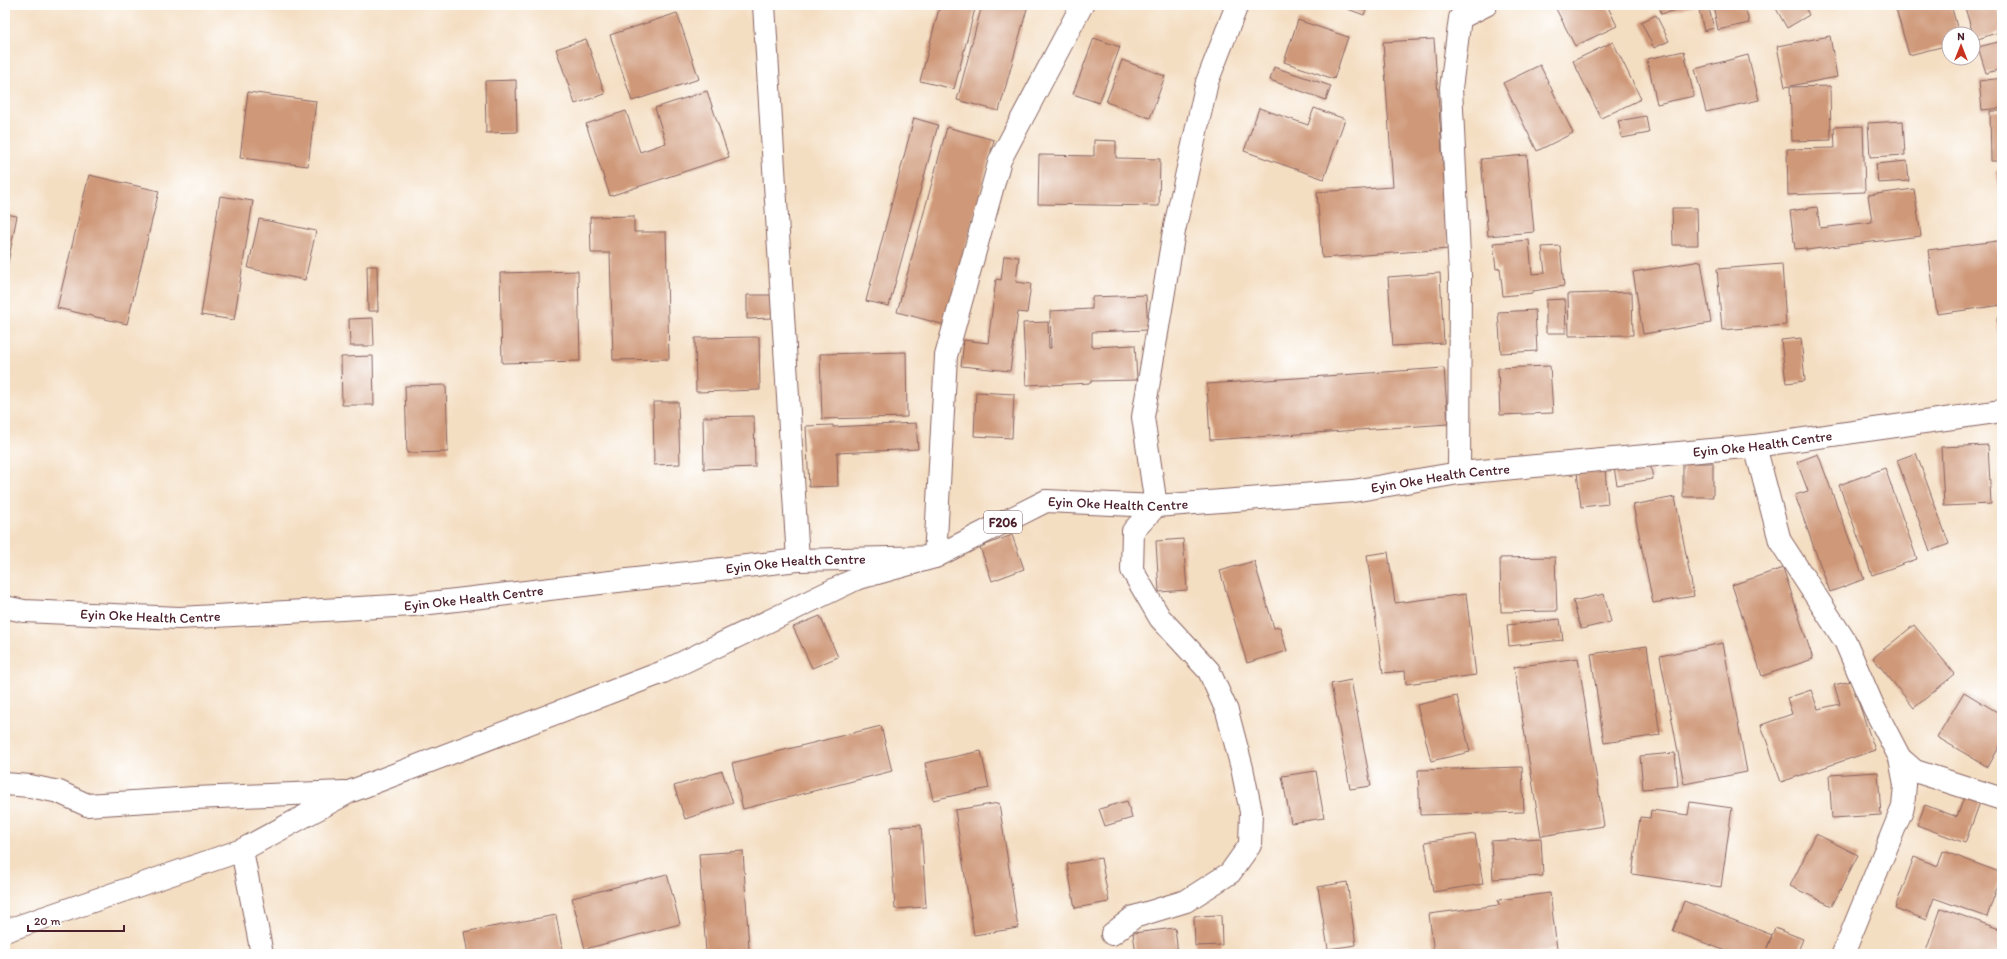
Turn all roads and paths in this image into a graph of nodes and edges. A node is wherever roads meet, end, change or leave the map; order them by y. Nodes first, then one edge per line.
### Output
1 (764, 5) edge
2 (1082, 5) edge
3 (1237, 5) edge
4 (1486, 5) edge
5 (2002, 411) edge
6 (1755, 446) junction
7 (1459, 473) junction
8 (1156, 506) junction
9 (935, 556) junction
10 (798, 560) junction
11 (5, 607) edge
12 (1900, 758) junction
13 (5, 784) edge
14 (349, 792) junction
15 (2002, 798) edge
16 (242, 850) junction
17 (5, 931) edge
18 (1112, 934) dead end
19 (258, 947) edge
20 (1844, 954) edge

1 - 10 street
2 - 9 street
3 - 8 street
4 - 7 street
5 - 6 street, Eyin Oke Health Centre / F206
6 - 7 street, Eyin Oke Health Centre / F206
6 - 12 street
7 - 8 street, Eyin Oke Health Centre / F206
8 - 9 street, Eyin Oke Health Centre / F206
8 - 18 street
9 - 10 street, Eyin Oke Health Centre / F206
9 - 14 street
10 - 11 street, Eyin Oke Health Centre / F206
12 - 15 street
12 - 20 street
13 - 14 street
14 - 16 street
16 - 17 street
16 - 19 street

